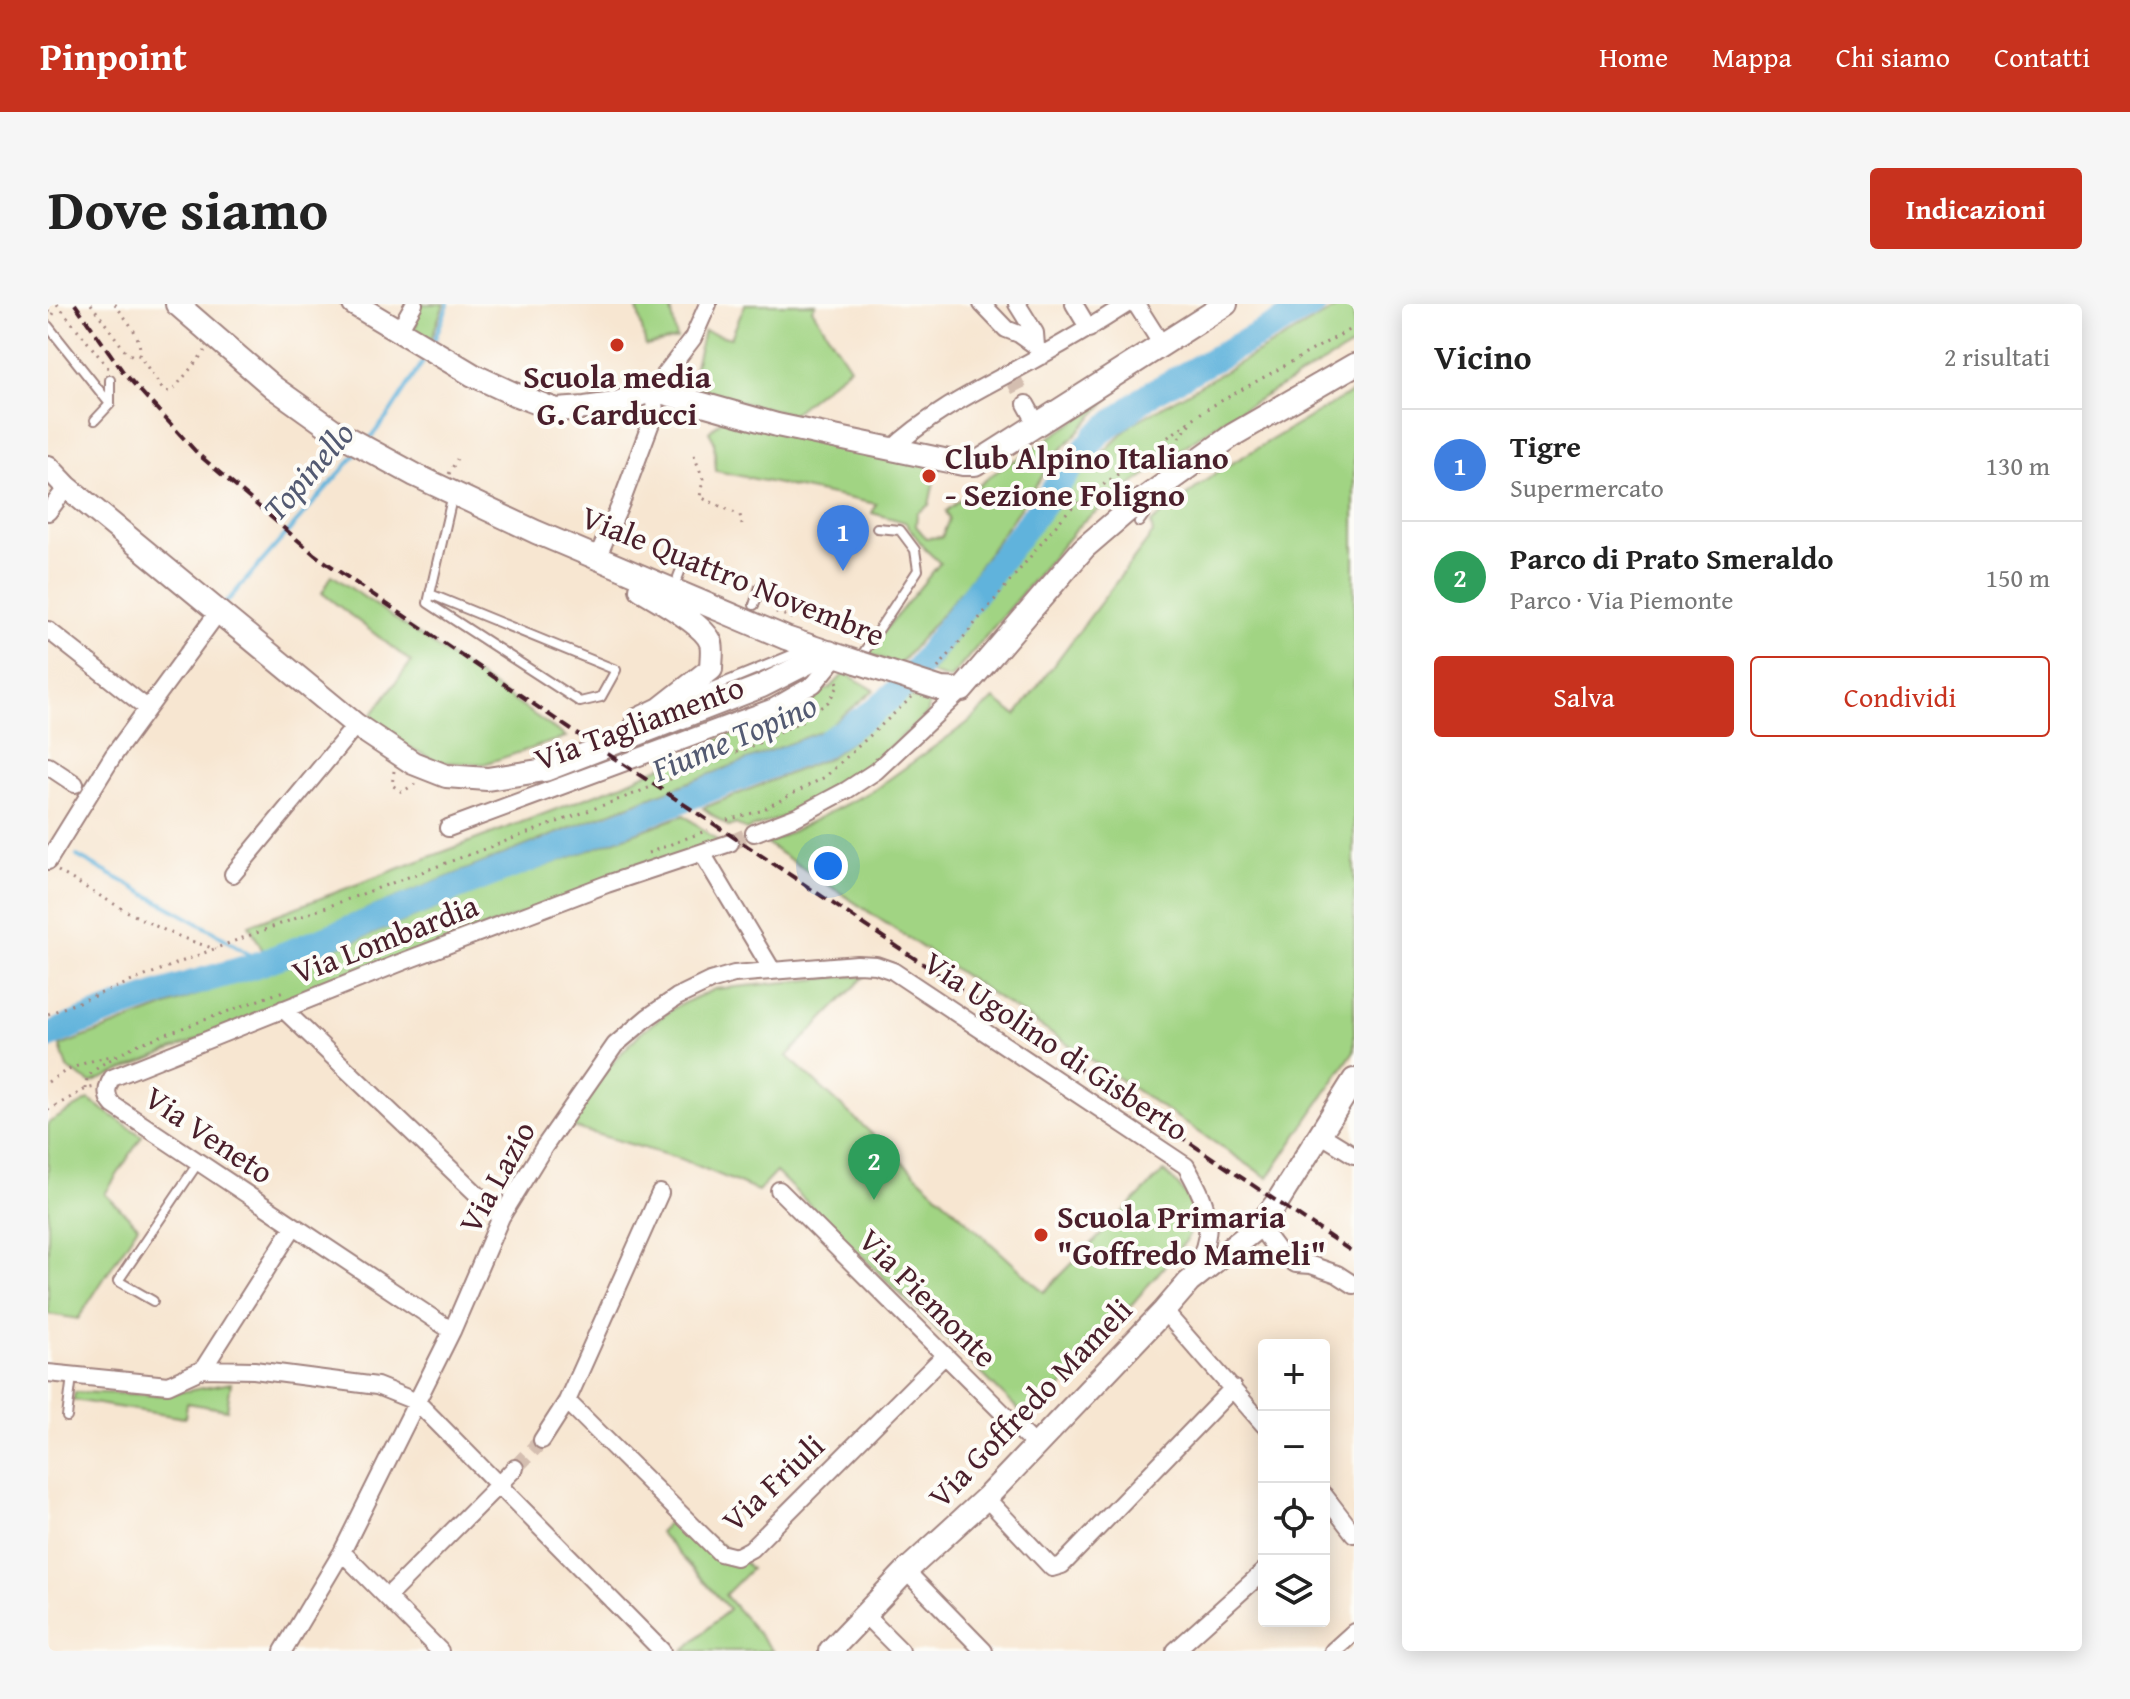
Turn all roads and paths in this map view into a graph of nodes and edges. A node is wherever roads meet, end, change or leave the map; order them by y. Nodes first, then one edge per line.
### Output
1 (91, 304) edge
2 (115, 304) edge
3 (158, 304) edge
4 (177, 304) edge
5 (354, 304) edge
6 (414, 304) edge
7 (708, 304) edge
8 (982, 304) edge
9 (1017, 304) edge
10 (1074, 304) edge
11 (1127, 304) edge
12 (1136, 304) edge
13 (1226, 304) edge
14 (57, 306) edge
15 (48, 311) edge
16 (48, 326) edge
17 (1354, 327) edge
18 (1089, 329) junction
19 (399, 330) junction
20 (1162, 345) junction
21 (216, 350) junction
22 (1039, 351) junction
23 (139, 355) junction
24 (1354, 365) edge
25 (110, 380) joint
26 (653, 390) junction
27 (110, 404) junction
28 (1026, 404) tunnel mouth
29 (1197, 416) junction
30 (95, 420) dead end
31 (1037, 424) junction
32 (891, 450) junction
33 (694, 455) dead end
34 (457, 459) dead end
35 (48, 467) edge
36 (1160, 477) junction
37 (451, 483) junction
38 (67, 487) junction
39 (48, 512) edge
40 (1139, 522) dead end
41 (742, 525) dead end
42 (877, 528) dead end
43 (685, 559) dead end
44 (606, 561) junction
45 (678, 577) dead end
46 (760, 587) dead end
47 (430, 594) junction
48 (754, 605) dead end
49 (219, 611) junction
50 (48, 630) edge
51 (833, 656) junction
52 (946, 684) junction
53 (912, 697) dead end
54 (147, 708) junction
55 (660, 709) junction
56 (356, 725) junction
57 (48, 766) edge
58 (524, 774) junction
59 (75, 784) dead end
60 (727, 820) dead end
61 (448, 828) dead end
62 (754, 833) tunnel mouth
63 (730, 843) tunnel mouth
64 (702, 853) junction
65 (49, 858) edge
66 (233, 874) dead end
67 (216, 949) junction
68 (772, 970) junction
69 (283, 1009) junction
70 (48, 1014) edge
71 (120, 1055) dead end
72 (1354, 1080) edge
73 (48, 1082) edge
74 (86, 1089) dead end
75 (48, 1110) edge
76 (1320, 1134) junction
77 (1354, 1155) edge
78 (199, 1162) junction
79 (779, 1190) dead end
80 (660, 1193) dead end
81 (501, 1217) junction
82 (294, 1226) junction
83 (1259, 1226) junction
84 (1189, 1282) junction
85 (1354, 1285) edge
86 (153, 1301) dead end
87 (1164, 1311) junction
88 (452, 1331) junction
89 (945, 1355) junction
90 (203, 1369) junction
91 (48, 1373) edge
92 (72, 1376) junction
93 (1233, 1388) junction
94 (567, 1401) junction
95 (417, 1402) junction
96 (67, 1417) dead end
97 (1258, 1418) edge
98 (542, 1440) tunnel mouth
99 (1036, 1446) junction
100 (515, 1468) tunnel mouth
101 (498, 1484) junction
102 (986, 1498) junction
103 (1330, 1508) edge
104 (1354, 1534) edge
105 (342, 1552) junction
106 (906, 1571) junction
107 (1258, 1576) edge
108 (387, 1597) junction
109 (864, 1614) junction
110 (1354, 1632) edge
111 (283, 1651) edge
112 (440, 1651) edge
113 (662, 1651) edge
114 (830, 1651) edge
115 (901, 1651) edge
116 (984, 1651) edge
117 (1175, 1651) edge
118 (1333, 1651) edge

1 - 23 path
2 - 23 path
3 - 21 main road
4 - 21 main road, Viale Quattro Novembre
5 - 19 main road
6 - 19 street
7 - 26 street
8 - 22 street
9 - 22 street
10 - 18 street
11 - 18 street
12 - 20 street
13 - 20 main road
14 - 15 path
14 - 25 path
16 - 27 lane
17 - 29 path
18 - 22 street
19 - 26 main road
20 - 31 main road
21 - 23 path
21 - 37 main road, Viale Quattro Novembre
22 - 32 street
24 - 36 main road
25 - 27 lane
26 - 32 main road
26 - 44 street
27 - 30 lane
28 - 31 street
29 - 36 path
29 - 52 path
31 - 32 main road
33 - 41 path
34 - 37 path
35 - 38 main road, Via Tagliamento
36 - 40 lane
36 - 52 main road
37 - 44 main road, Viale Quattro Novembre
37 - 47 lane
38 - 39 street
38 - 49 main road, Via Tagliamento
42 - 51 lane
43 - 45 lane
44 - 51 main road, Viale Quattro Novembre
44 - 55 main road, Via Tagliamento
46 - 48 lane
47 - 47 lane
49 - 54 street
49 - 56 main road, Via Tagliamento
50 - 54 street
51 - 52 main road, Viale Quattro Novembre, bridge
51 - 55 lane
51 - 58 main road, Via Tagliamento
51 - 61 street, Via Tagliamento
51 - 67 path
52 - 62 street
53 - 60 path
54 - 65 street
55 - 58 main road, Via Tagliamento
56 - 58 main road, Via Tagliamento
56 - 66 street
57 - 59 street
63 - 64 street
64 - 68 street
64 - 69 street, Via Lombardia
65 - 67 path
67 - 70 path
68 - 81 street, Via Lazio
68 - 84 street, Via Ugolino di Gisberto
69 - 78 street, Via Veneto
69 - 81 street, Via Lombardia
71 - 73 path
72 - 76 main road, Via Goffredo Mameli
74 - 75 path
76 - 77 street
76 - 83 main road, Via Goffredo Mameli
78 - 82 street, Via Veneto
78 - 86 lane
79 - 89 street, Via Piemonte
80 - 94 street
81 - 88 street, Via Lazio
82 - 88 street, Via Veneto
82 - 90 street
83 - 84 main road, Via Goffredo Mameli
83 - 85 street
84 - 87 main road, Via Goffredo Mameli
87 - 93 street
87 - 99 main road, Via Goffredo Mameli
88 - 95 street, Via Lazio
89 - 94 street, Via Friuli
89 - 99 street, Via Piemonte
90 - 92 street
90 - 95 street
91 - 92 street
92 - 96 lane
93 - 97 street
93 - 102 street
94 - 98 street
95 - 101 street
95 - 105 street, Via Lazio
99 - 102 main road, Via Goffredo Mameli
100 - 101 street
101 - 108 street
101 - 113 street
102 - 106 main road, Via Goffredo Mameli
103 - 104 street
105 - 108 street
105 - 111 street, Via Lazio
106 - 109 main road, Via Goffredo Mameli
106 - 116 street
107 - 117 street
108 - 112 street
109 - 114 main road, Via Goffredo Mameli
109 - 115 street
110 - 118 street

